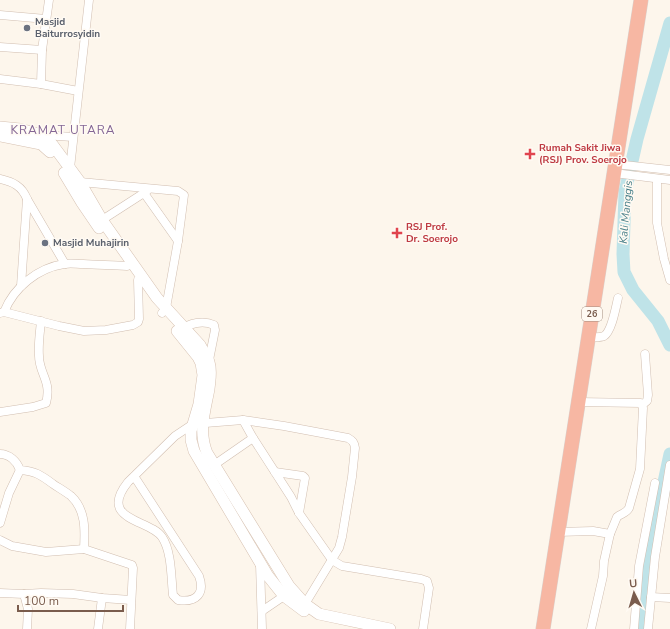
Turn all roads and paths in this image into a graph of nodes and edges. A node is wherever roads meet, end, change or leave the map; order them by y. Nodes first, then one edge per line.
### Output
1 (49, 0) edge
2 (89, 0) edge
3 (641, 0) edge
4 (0, 15) edge
5 (46, 19) junction
6 (0, 47) edge
7 (42, 50) junction
8 (0, 79) edge
9 (41, 84) junction
10 (78, 91) junction
11 (0, 127) edge
12 (42, 135) junction
13 (0, 136) edge
14 (73, 137) junction
15 (70, 168) junction
16 (620, 169) junction
17 (670, 170) edge
18 (0, 179) edge
19 (657, 179) junction
20 (670, 180) edge
21 (76, 184) junction
22 (147, 191) junction
23 (27, 199) junction
24 (102, 220) junction
25 (178, 241) junction
26 (65, 264) junction
27 (127, 266) junction
28 (138, 280) junction
29 (670, 280) edge
30 (21, 286) junction
31 (618, 298) dead end
32 (164, 310) junction
33 (2, 313) edge
34 (41, 321) junction
35 (180, 329) junction
36 (588, 337) junction
37 (645, 354) dead end
38 (209, 360) junction
39 (578, 402) junction
40 (642, 405) junction
41 (0, 412) edge
42 (243, 420) junction
43 (198, 424) junction
44 (253, 438) junction
45 (0, 454) edge
46 (214, 465) junction
47 (670, 465) edge
48 (19, 467) junction
49 (275, 472) junction
50 (134, 476) junction
51 (655, 483) dead end
52 (299, 513) junction
53 (0, 523) edge
54 (558, 532) junction
55 (610, 534) junction
56 (0, 540) edge
57 (84, 548) junction
58 (269, 552) junction
59 (332, 560) junction
60 (260, 562) junction
61 (0, 593) edge
62 (24, 594) junction
63 (284, 596) junction
64 (650, 597) junction
65 (102, 598) junction
66 (670, 598) edge
67 (131, 600) junction
68 (305, 604) junction
69 (262, 611) junction
70 (27, 629) edge
71 (98, 629) edge
72 (130, 629) edge
73 (262, 629) edge
74 (364, 629) edge
75 (390, 629) edge
76 (423, 629) edge
77 (543, 629) edge
78 (592, 629) edge
79 (634, 629) edge
80 (648, 629) edge

1 - 5 street
2 - 10 street
3 - 16 highway, 26
4 - 5 street
5 - 7 street
6 - 7 street
7 - 9 street
8 - 9 street
9 - 10 street
10 - 14 street
11 - 12 street
12 - 14 street
12 - 15 street
13 - 21 street
14 - 15 street
15 - 21 street
16 - 17 street
16 - 19 street
16 - 36 highway, 26
18 - 23 street
19 - 20 street
19 - 29 street
21 - 22 street
21 - 24 street
21 - 27 street
22 - 24 street
22 - 25 street
22 - 25 street
23 - 26 street
23 - 30 street
24 - 32 street
25 - 32 street
26 - 27 street
26 - 30 street
27 - 28 street
28 - 32 street
28 - 34 street
30 - 33 street
31 - 36 street
32 - 35 street
33 - 34 street
34 - 41 street
35 - 38 street
35 - 38 street
35 - 43 street
36 - 39 highway, 26
37 - 40 street
38 - 43 street
39 - 40 street
39 - 54 highway, 26
40 - 55 street
42 - 43 street
42 - 44 street
42 - 59 street
43 - 46 street
43 - 50 street
43 - 60 street
44 - 46 street
44 - 49 street
45 - 48 street
46 - 58 street
47 - 64 street
48 - 53 street
48 - 57 street
49 - 52 street
49 - 52 street
50 - 50 street
51 - 79 street
52 - 59 street
54 - 55 street
54 - 77 highway, 26
55 - 78 street
56 - 57 street
57 - 67 street
58 - 60 street
58 - 68 street
59 - 68 street
59 - 76 street
60 - 63 street
60 - 69 street
61 - 62 street
62 - 65 street
62 - 70 street
63 - 69 street
63 - 74 street
64 - 66 street
64 - 80 street
65 - 67 street
65 - 71 street
67 - 72 street
68 - 75 street
69 - 73 street

